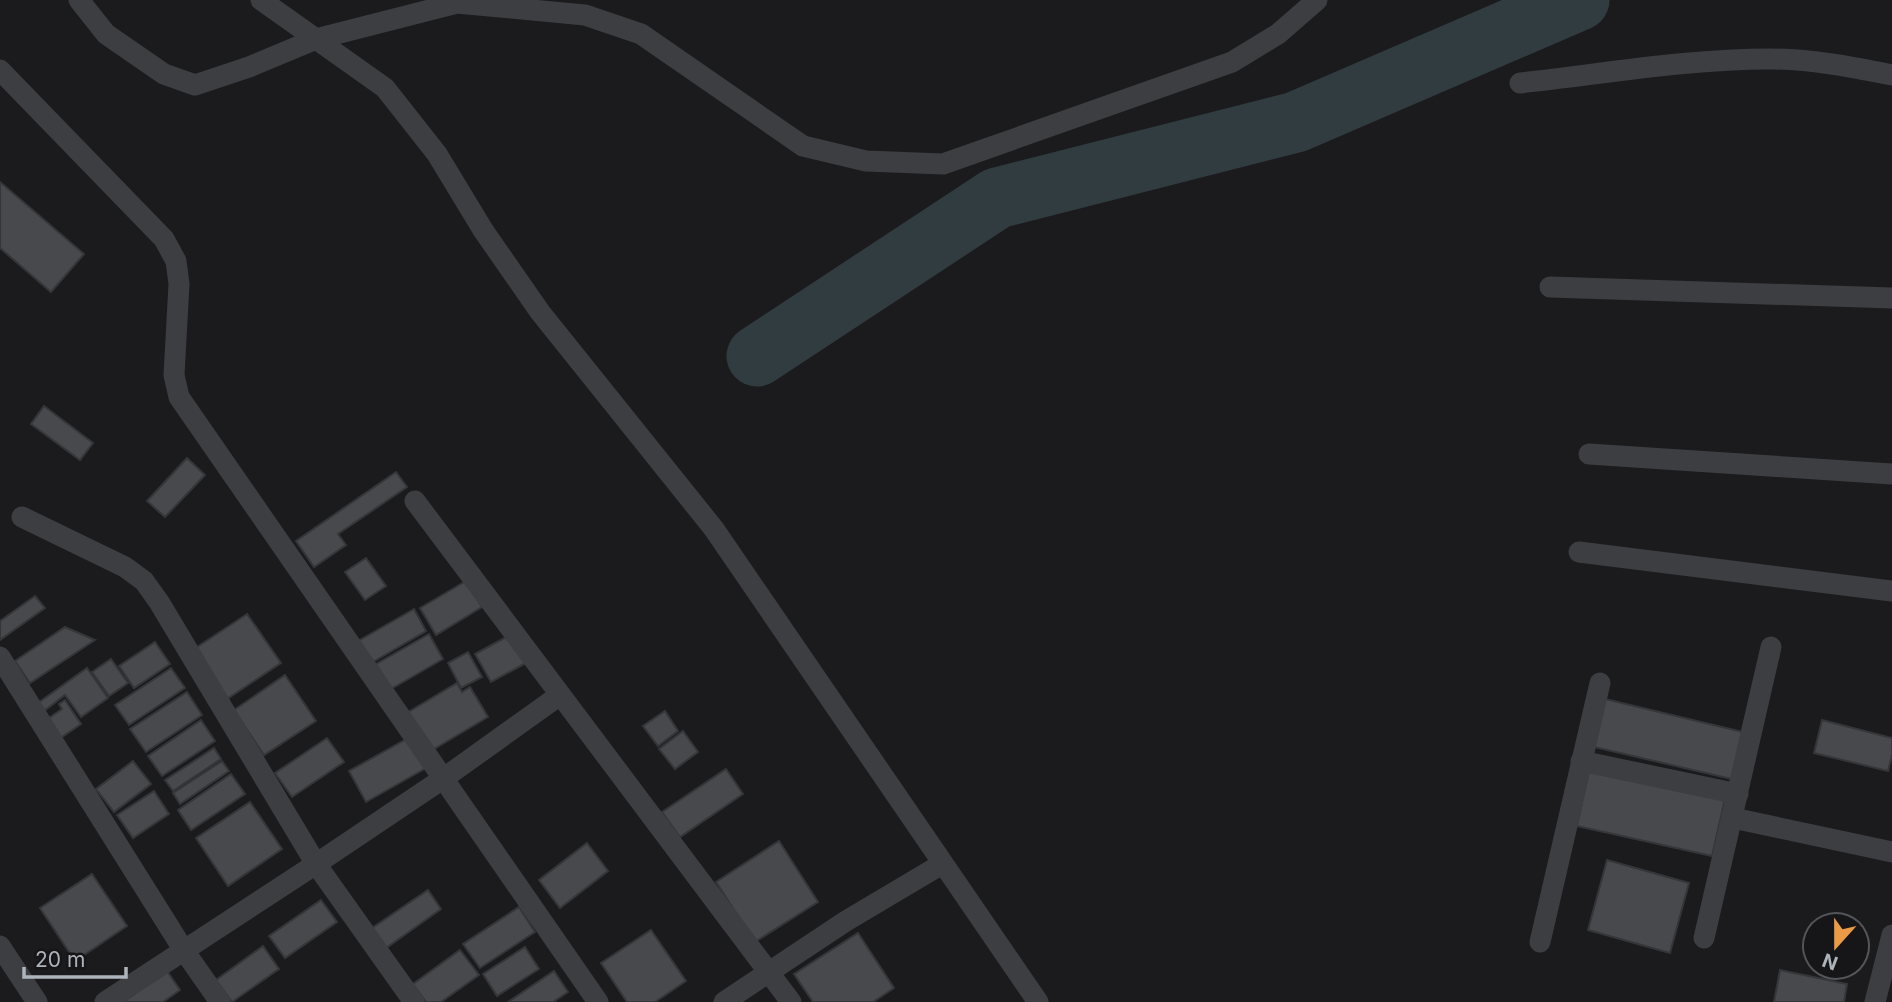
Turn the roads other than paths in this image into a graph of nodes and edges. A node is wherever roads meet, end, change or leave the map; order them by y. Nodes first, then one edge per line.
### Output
1 (79, 0) edge
2 (261, 0) edge
3 (1317, 0) edge
4 (316, 39) junction
5 (0, 70) edge
6 (1892, 75) edge
7 (1520, 83) dead end
8 (1550, 287) dead end
9 (1892, 298) edge
10 (1589, 454) dead end
11 (1892, 474) edge
12 (415, 502) dead end
13 (22, 517) dead end
14 (1578, 552) dead end
15 (1892, 591) edge
16 (1771, 647) dead end
17 (0, 657) edge
18 (1600, 683) dead end
19 (560, 695) junction
20 (1581, 761) junction
21 (444, 778) junction
22 (1738, 794) junction
23 (1733, 818) junction
24 (1892, 852) edge
25 (316, 864) junction
26 (942, 864) junction
27 (1892, 935) edge
28 (1704, 938) dead end
29 (1540, 942) dead end
30 (0, 946) edge
31 (183, 949) junction
32 (768, 972) junction
33 (37, 1002) edge
34 (105, 1002) edge
35 (219, 1002) edge
36 (414, 1002) edge
37 (598, 1002) edge
38 (723, 1002) edge
39 (791, 1002) edge
40 (1038, 1002) edge
41 (1875, 1002) edge

1 - 4 street
2 - 4 street
3 - 4 street
4 - 26 street
5 - 21 street
6 - 7 street
8 - 9 street
10 - 11 street
12 - 19 street
13 - 25 street
14 - 15 street
16 - 22 street
17 - 31 street
18 - 20 street
19 - 21 street
19 - 32 street
20 - 22 street
20 - 29 street
21 - 25 street
21 - 37 street
22 - 23 street
23 - 24 street
23 - 28 street
25 - 31 street
25 - 36 street
26 - 32 street
26 - 40 street
27 - 41 street
30 - 33 street
31 - 34 street
31 - 35 street
32 - 38 street
32 - 39 street

